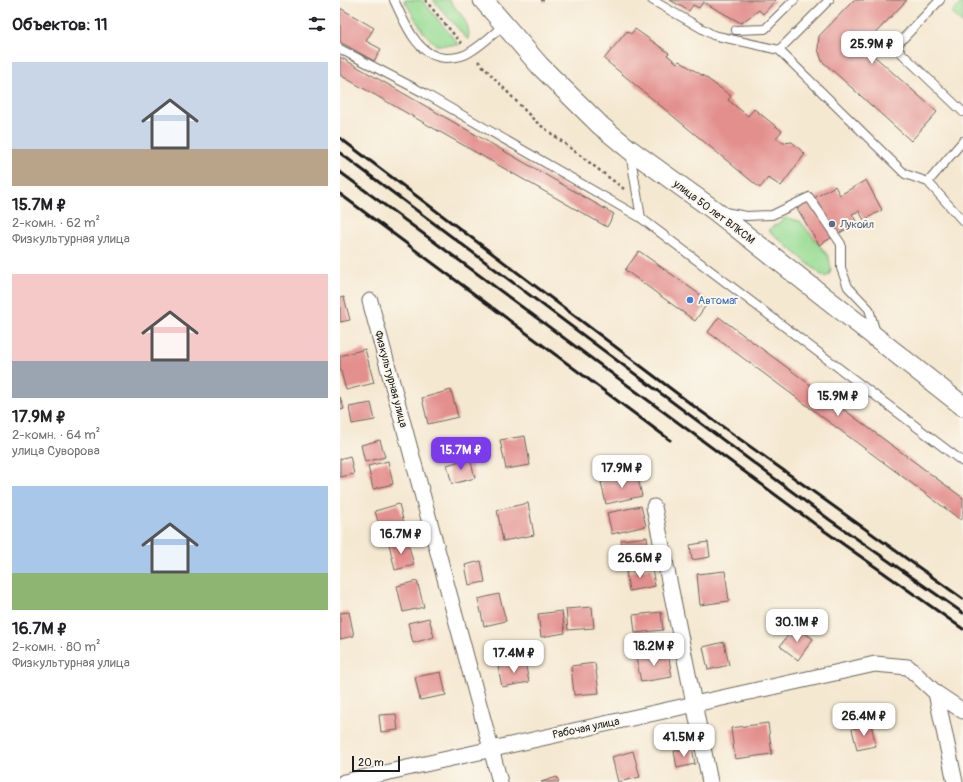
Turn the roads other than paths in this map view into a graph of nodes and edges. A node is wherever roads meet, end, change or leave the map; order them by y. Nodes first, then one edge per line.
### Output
1 (394, 0) edge
2 (652, 0) edge
3 (794, 0) edge
4 (829, 0) edge
5 (940, 0) edge
6 (485, 3) edge
7 (504, 25) junction
8 (736, 30) dead end
9 (340, 49) edge
10 (779, 50) junction
11 (963, 112) edge
12 (963, 141) edge
13 (629, 149) junction
14 (928, 182) junction
15 (714, 210) junction
16 (642, 218) junction
17 (963, 221) edge
18 (370, 301) dead end
19 (878, 338) junction
20 (963, 406) edge
21 (963, 462) edge
22 (654, 507) dead end
23 (936, 692) junction
24 (695, 705) junction
25 (963, 711) edge
26 (492, 749) junction
27 (344, 782) edge
28 (500, 782) edge
29 (710, 782) edge
30 (955, 782) edge

1 - 7 lane
2 - 10 lane
3 - 8 lane
4 - 10 lane
5 - 11 lane
6 - 7 street, улица 50 лет ВЛКСМ
7 - 13 street, улица 50 лет ВЛКСМ
9 - 16 lane
10 - 14 lane
12 - 14 lane
13 - 15 street, улица 50 лет ВЛКСМ
13 - 16 lane
14 - 17 lane
15 - 19 street, улица 50 лет ВЛКСМ
15 - 19 lane
16 - 21 lane
18 - 26 street, Физкультурная улица
19 - 20 street, улица 50 лет ВЛКСМ
22 - 24 street
23 - 24 street, Рабочая улица
23 - 25 street, Рабочая улица
23 - 30 street
24 - 26 street, Рабочая улица
24 - 29 street
26 - 27 street, Рабочая улица
26 - 28 street, Физкультурная улица

